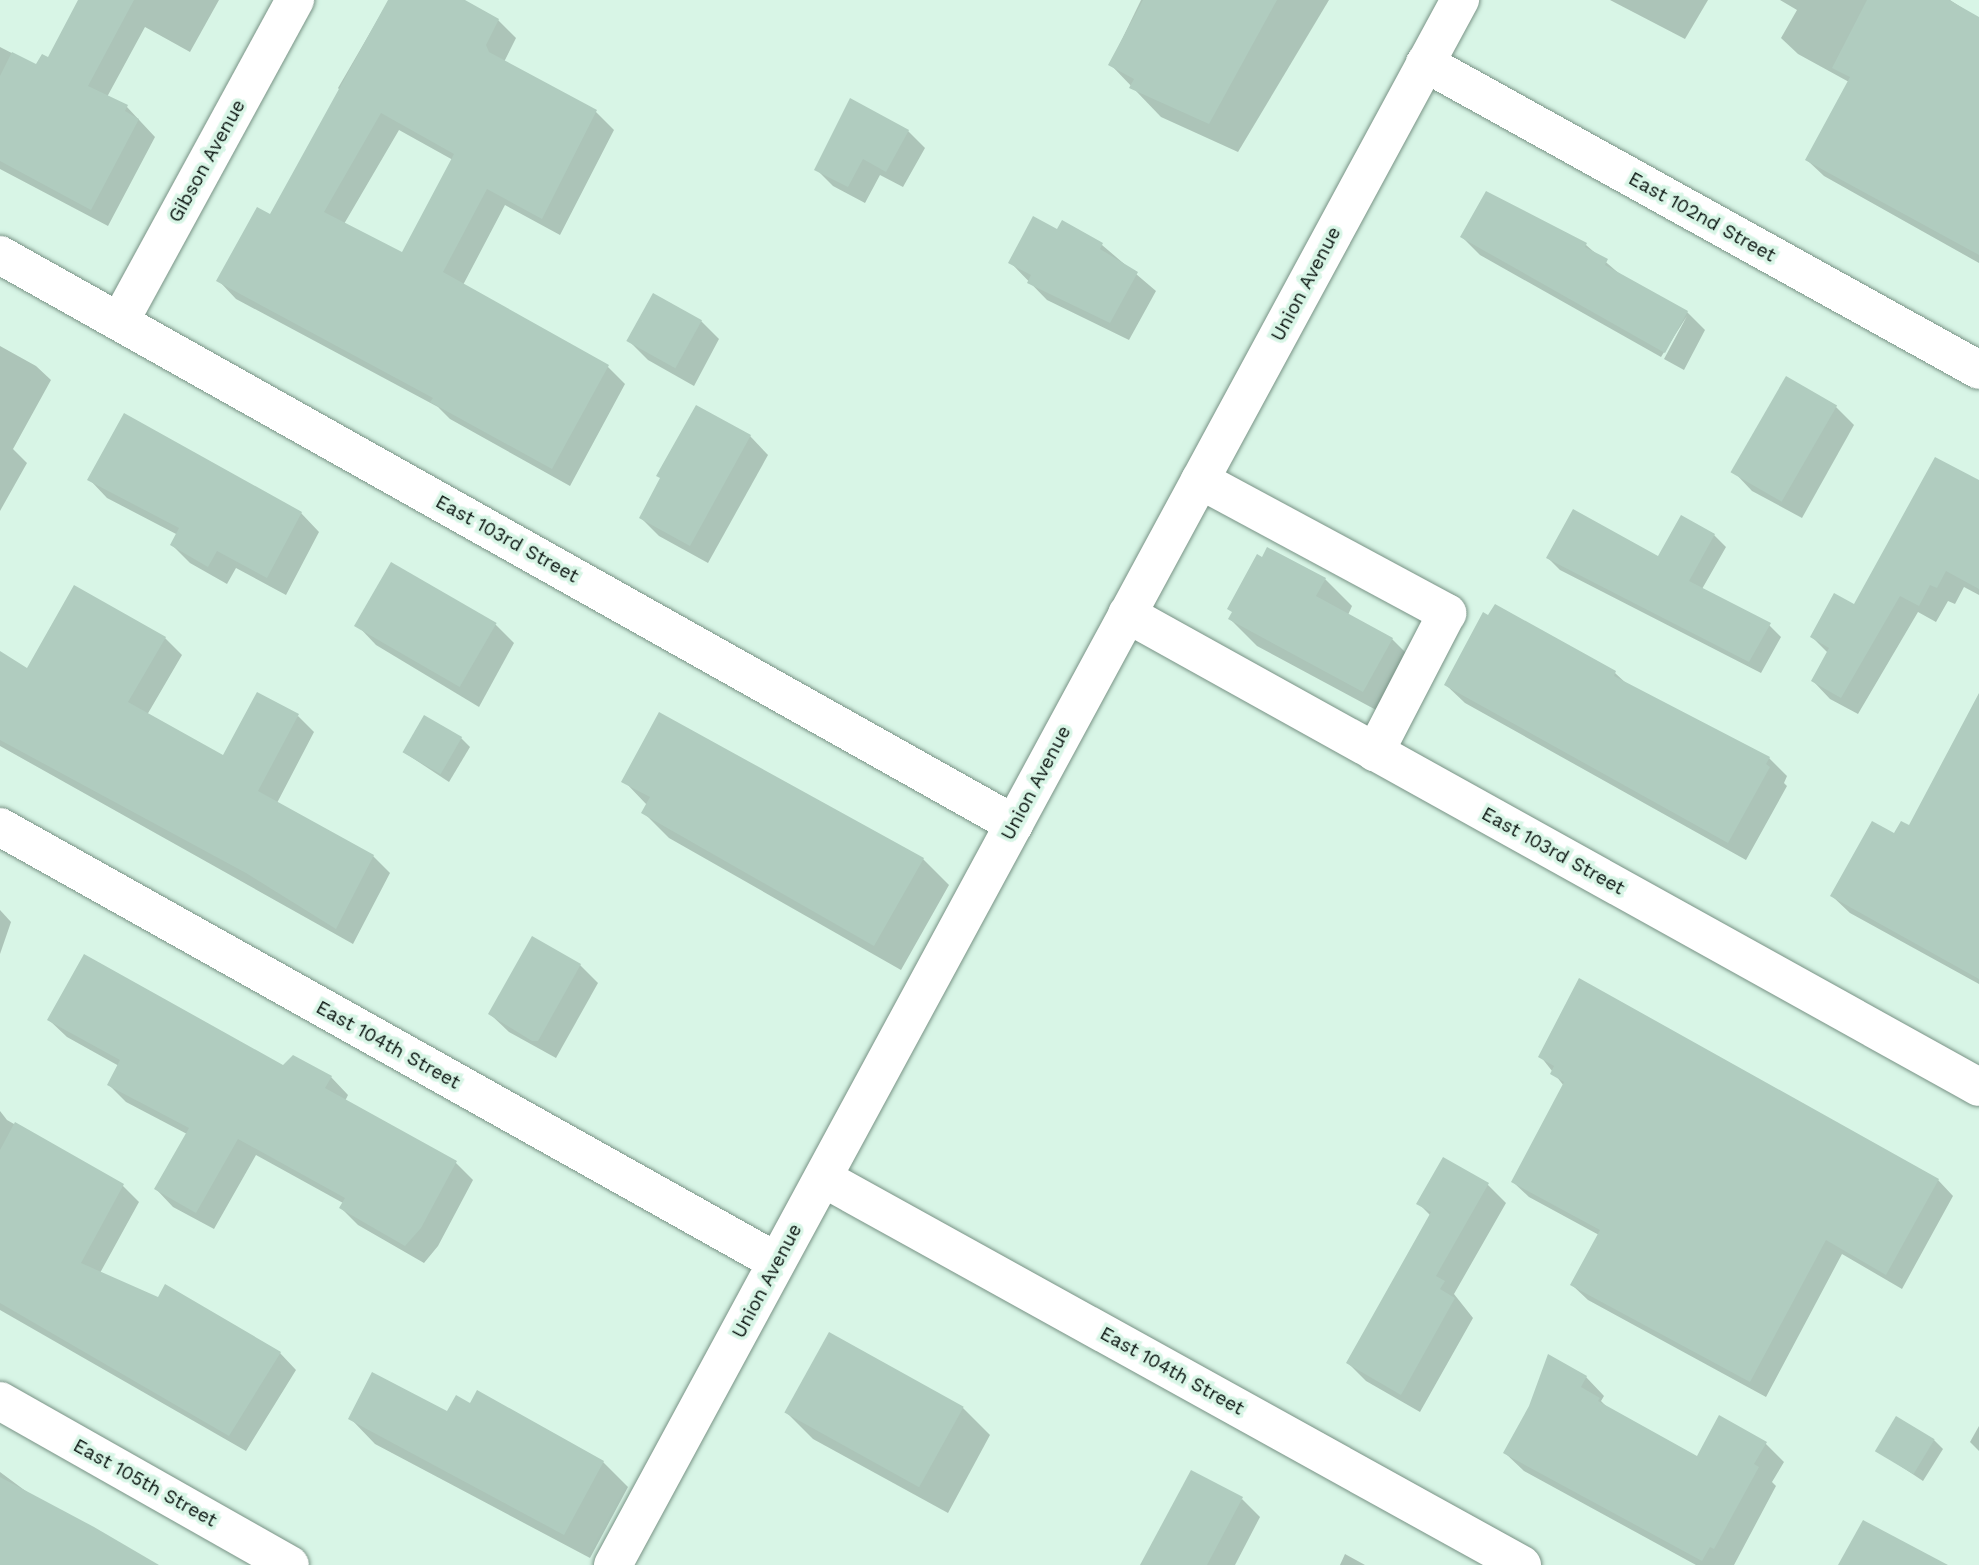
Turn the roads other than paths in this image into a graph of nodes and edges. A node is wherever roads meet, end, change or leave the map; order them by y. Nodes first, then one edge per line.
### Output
1 (295, 0) edge
2 (1460, 0) edge
3 (1425, 63) junction
4 (0, 255) edge
5 (120, 321) junction
6 (1979, 370) edge
7 (1200, 480) junction
8 (1127, 614) junction
9 (1375, 752) junction
10 (1014, 824) junction
11 (0, 827) edge
12 (1979, 1087) edge
13 (823, 1178) junction
14 (777, 1262) junction
15 (0, 1401) edge
16 (289, 1565) edge
17 (613, 1565) edge
18 (1522, 1565) edge

1 - 5 street, Gibson Avenue
2 - 3 street, Union Avenue
3 - 6 street, East 102nd Street
3 - 7 street, Union Avenue
4 - 5 street, East 103rd Street
5 - 10 street, East 103rd Street
7 - 8 street, Union Avenue
7 - 9 street
8 - 9 street, East 103rd Street
8 - 10 street, Union Avenue
9 - 12 street, East 103rd Street
10 - 13 street, Union Avenue
11 - 14 street, East 104th Street
13 - 14 street, Union Avenue
13 - 18 street, East 104th Street
14 - 17 street, Union Avenue
15 - 16 street, East 105th Street

